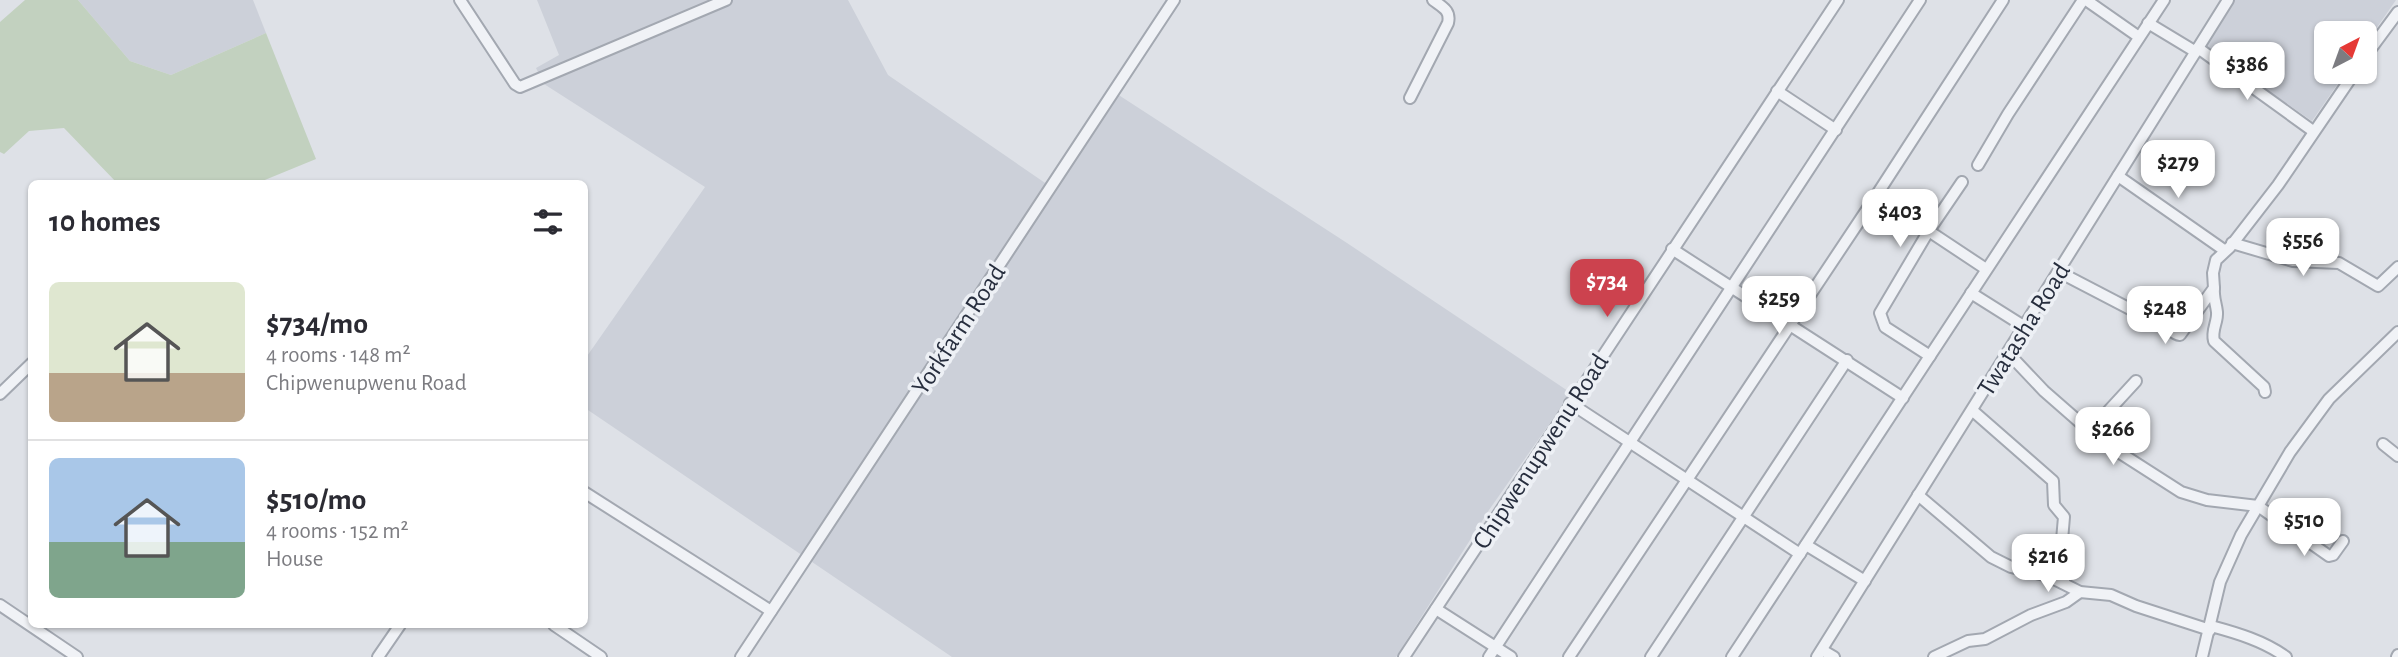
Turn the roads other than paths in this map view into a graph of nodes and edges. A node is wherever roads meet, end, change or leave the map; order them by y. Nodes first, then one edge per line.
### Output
1 (460, 0) edge
2 (726, 0) edge
3 (1174, 0) edge
4 (1433, 0) edge
5 (1838, 0) edge
6 (1920, 0) edge
7 (2003, 0) edge
8 (2084, 0) edge
9 (2164, 0) edge
10 (2228, 0) edge
11 (2398, 12) edge
12 (2148, 23) junction
13 (2139, 37) junction
14 (2377, 40) edge
15 (2197, 50) junction
16 (2347, 84) edge
17 (1777, 91) junction
18 (1410, 98) dead end
19 (1836, 130) junction
20 (2314, 131) junction
21 (1978, 165) dead end
22 (2118, 176) junction
23 (1962, 182) dead end
24 (1876, 196) junction
25 (1928, 232) junction
26 (2228, 247) junction
27 (1672, 249) junction
28 (2398, 267) edge
29 (1986, 269) junction
30 (2059, 272) junction
31 (2214, 288) junction
32 (1732, 289) junction
33 (1971, 293) junction
34 (1790, 324) junction
35 (2025, 327) junction
36 (2397, 335) edge
37 (2009, 354) junction
38 (1930, 356) junction
39 (1847, 360) junction
40 (28, 367) edge
41 (2136, 381) dead end
42 (2265, 392) dead end
43 (0, 394) edge
44 (1903, 398) junction
45 (1570, 403) junction
46 (1973, 411) junction
47 (2090, 431) junction
48 (1630, 443) junction
49 (2383, 444) dead end
50 (2398, 456) edge
51 (1687, 480) junction
52 (588, 495) edge
53 (1918, 495) junction
54 (2258, 506) junction
55 (1743, 517) junction
56 (2343, 541) dead end
57 (1803, 550) junction
58 (1864, 581) junction
59 (2063, 583) junction
60 (2080, 592) junction
61 (0, 605) edge
62 (1436, 609) junction
63 (771, 611) junction
64 (28, 624) edge
65 (34, 628) edge
66 (398, 628) edge
67 (558, 628) edge
68 (2210, 628) junction
69 (1492, 652) edge
70 (1820, 653) edge
71 (77, 657) edge
72 (378, 657) edge
73 (601, 657) edge
74 (741, 657) edge
75 (1404, 657) edge
76 (1511, 657) edge
77 (1569, 657) edge
78 (1651, 657) edge
79 (1732, 657) edge
80 (1834, 657) edge
81 (1934, 657) edge
82 (2202, 657) edge
83 (2286, 657) edge

1 - 2 street
3 - 63 street, Yorkfarm Road
4 - 18 street
5 - 17 street, Chipwenupwenu Road
6 - 19 street
7 - 24 street
8 - 13 street
8 - 21 street
9 - 12 street
10 - 15 street, Twatasha Road
11 - 14 street
12 - 13 street
12 - 15 street
13 - 29 street
15 - 20 street
15 - 22 street, Twatasha Road
16 - 20 street
17 - 19 street
17 - 27 street, Chipwenupwenu Road
19 - 32 street
20 - 26 street
22 - 26 street
22 - 30 street, Twatasha Road
23 - 25 street
24 - 25 street
24 - 34 street
25 - 29 street
25 - 38 street
26 - 28 street
26 - 31 street
27 - 32 street
27 - 45 street, Chipwenupwenu Road
29 - 33 street
30 - 31 street
30 - 35 street, Twatasha Road
31 - 42 street
32 - 34 street
32 - 48 street
33 - 35 street
33 - 38 street
34 - 39 street
34 - 51 street
35 - 37 street, Twatasha Road
36 - 54 street
37 - 46 street, Twatasha Road
37 - 47 street
38 - 44 street
39 - 44 street
39 - 55 street
40 - 43 street
41 - 47 street
44 - 57 street
45 - 48 street
45 - 62 street, Chipwenupwenu Road
46 - 53 street, Twatasha Road
46 - 59 street
47 - 54 street
48 - 51 street
48 - 69 street
49 - 50 street
51 - 55 street
51 - 77 street
52 - 63 street
53 - 58 street, Twatasha Road
53 - 59 street
54 - 56 street
54 - 68 street
55 - 57 street
55 - 78 street
57 - 58 street
57 - 79 street
58 - 70 street, Twatasha Road
59 - 60 street
60 - 68 street
60 - 81 street
61 - 64 street
62 - 69 street
62 - 75 street, Chipwenupwenu Road
63 - 74 street, Yorkfarm Road
65 - 71 street
66 - 72 street
67 - 73 street
68 - 82 street
68 - 83 street
69 - 76 street
70 - 80 street

